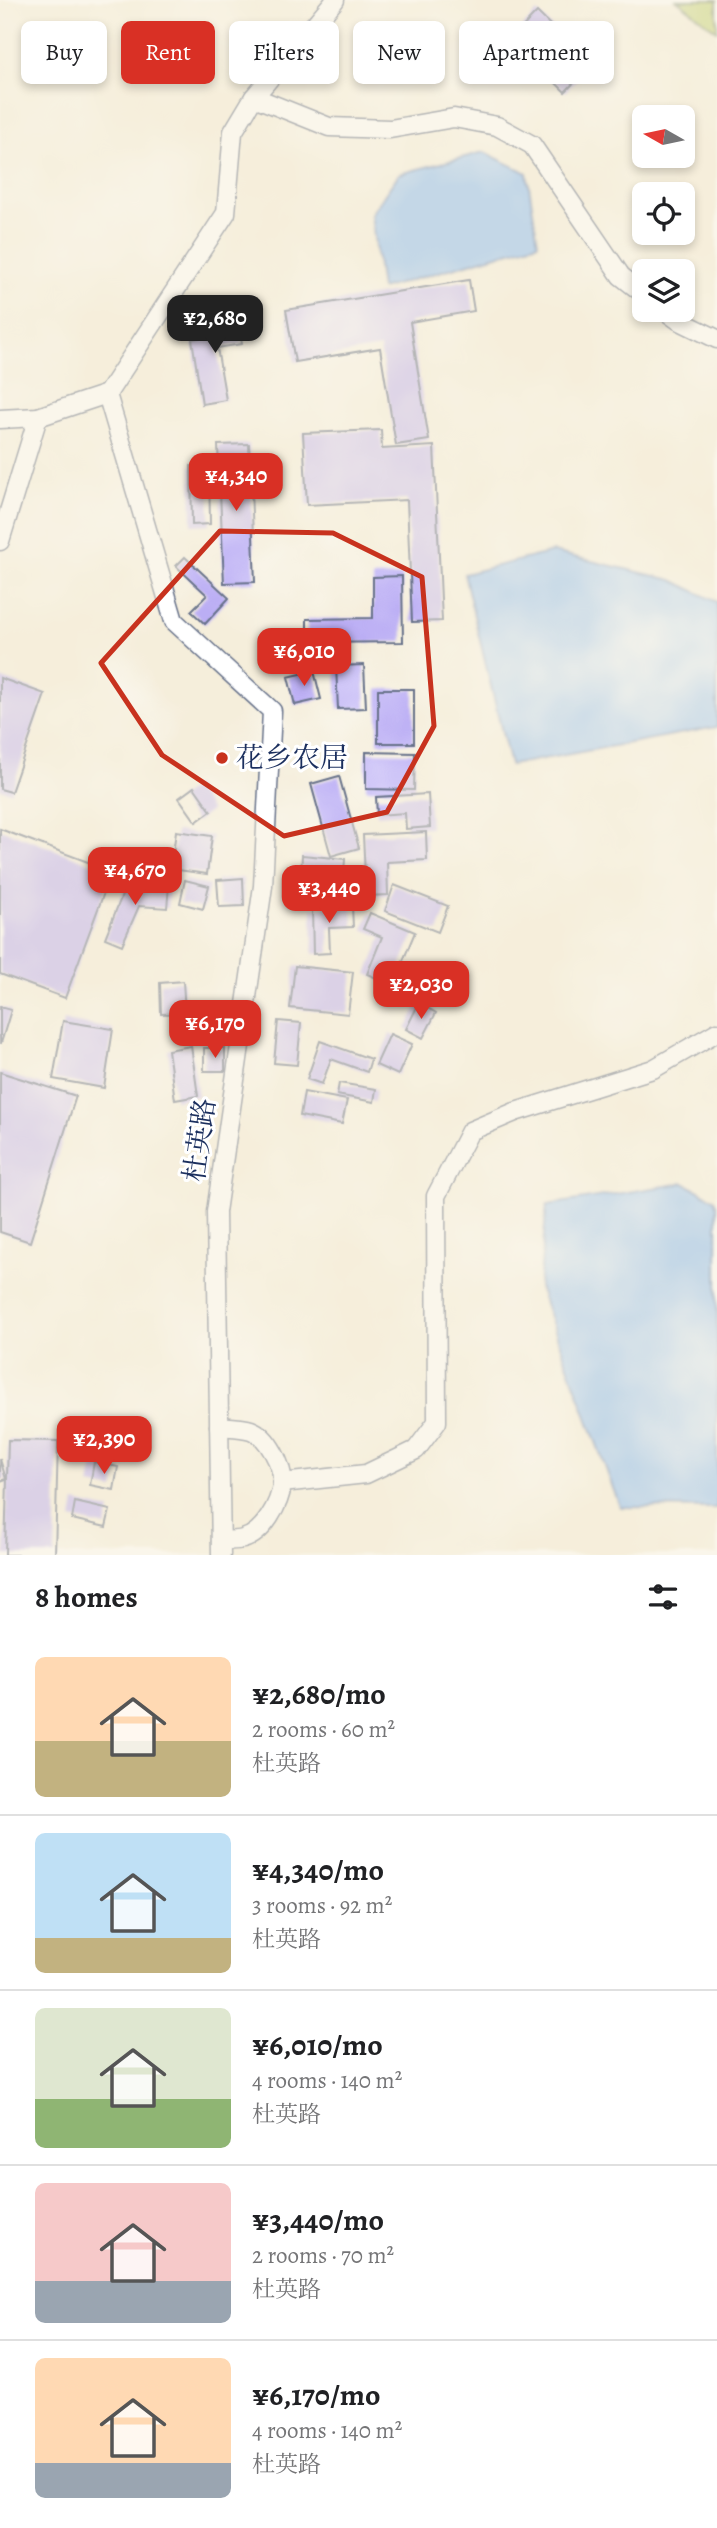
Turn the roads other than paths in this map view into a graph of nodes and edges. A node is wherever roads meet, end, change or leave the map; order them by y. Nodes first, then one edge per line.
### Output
1 (335, 0) edge
2 (254, 97) junction
3 (632, 285) edge
4 (682, 322) edge
5 (717, 339) edge
6 (107, 394) junction
7 (38, 416) junction
8 (0, 419) edge
9 (0, 541) edge
10 (717, 1032) edge
11 (219, 1426) junction
12 (282, 1483) junction
13 (221, 1548) edge

1 - 2 street
2 - 3 street
2 - 6 street
4 - 5 street
6 - 7 street
6 - 11 street, 杜英路
7 - 8 street
7 - 9 street
10 - 12 street
11 - 12 street
11 - 13 street, 杜英路
12 - 13 street

